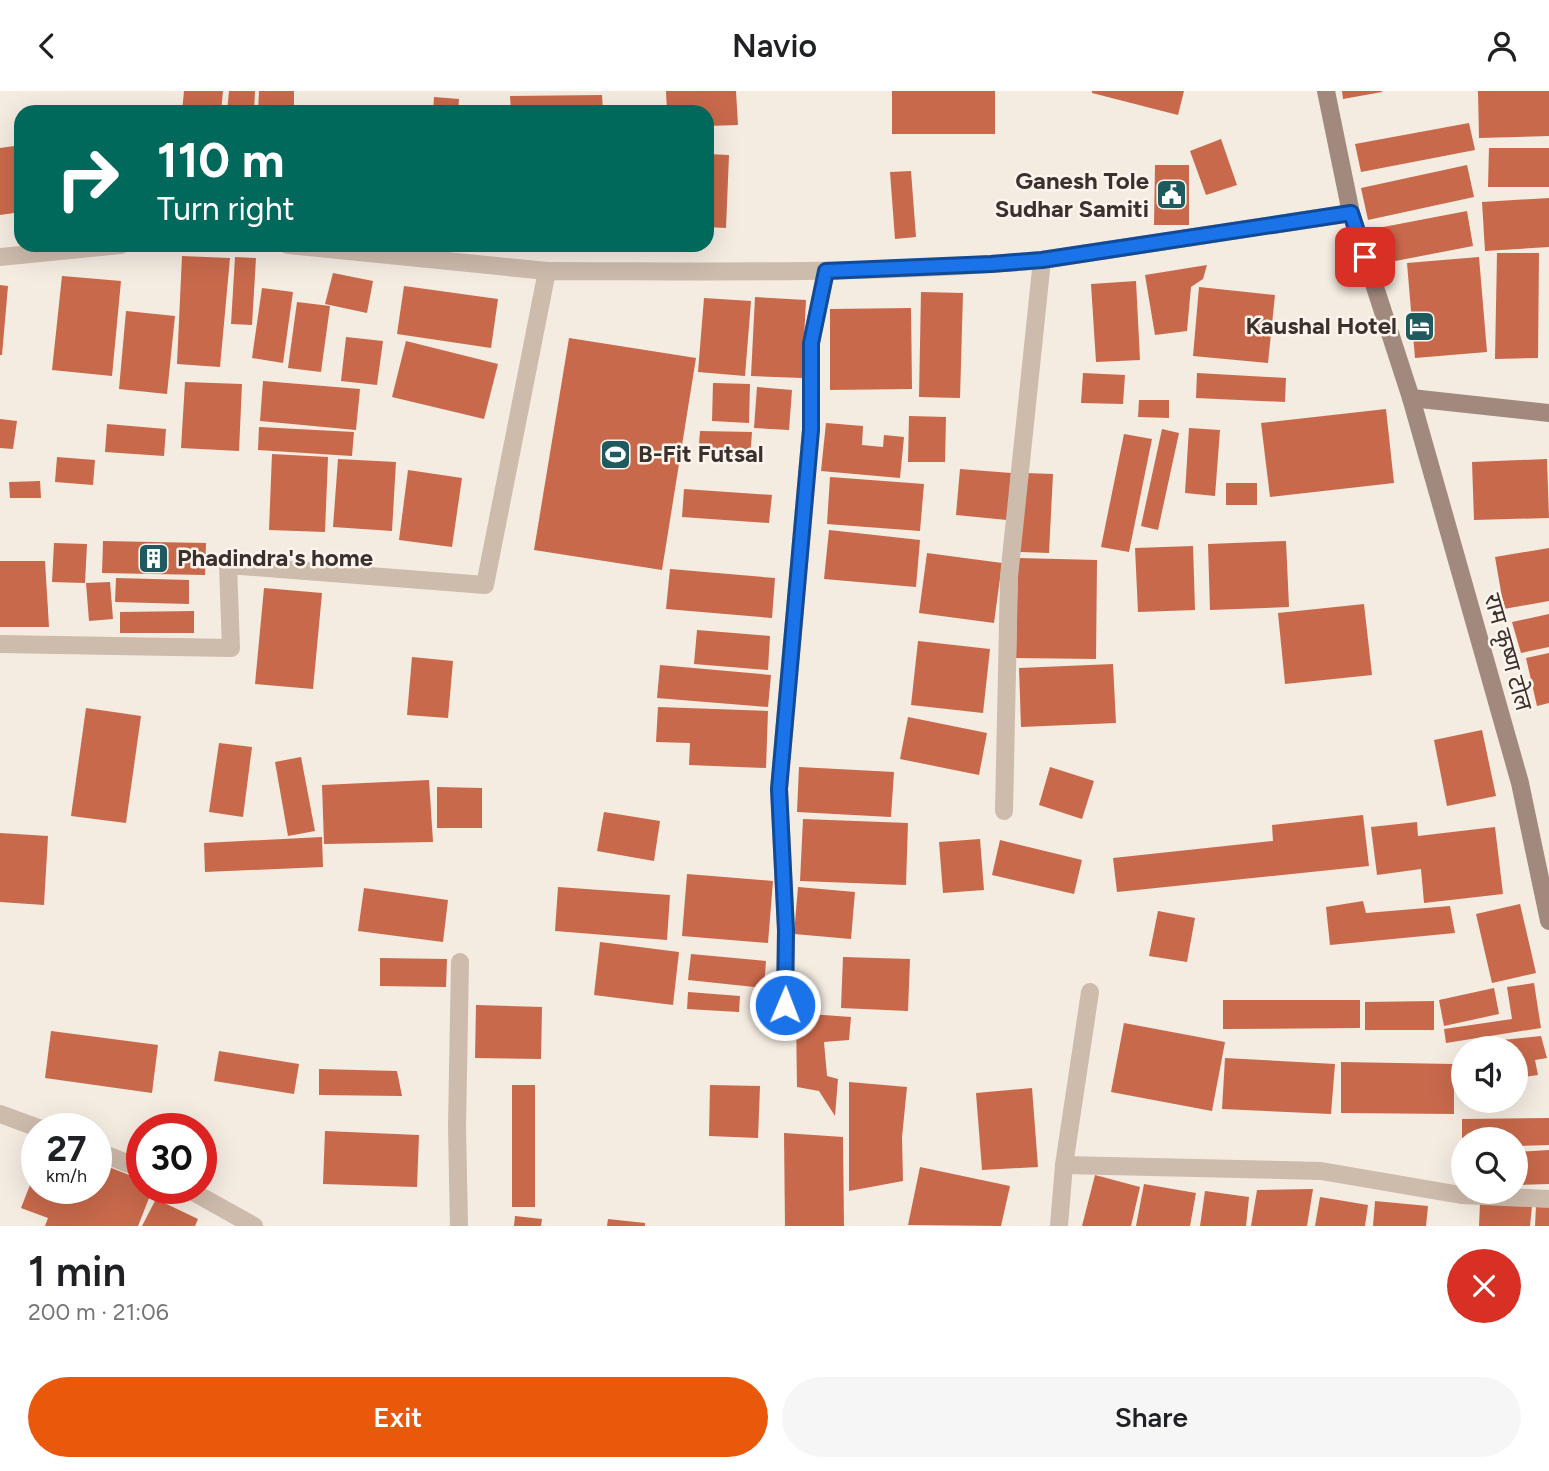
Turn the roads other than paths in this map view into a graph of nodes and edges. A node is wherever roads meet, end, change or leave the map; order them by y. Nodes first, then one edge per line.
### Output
1 (1326, 91) edge
2 (1351, 213) junction
3 (50, 252) edge
4 (358, 252) edge
5 (0, 257) edge
6 (1042, 260) junction
7 (547, 271) junction
8 (826, 271) junction
9 (1411, 398) junction
10 (1549, 413) edge
11 (0, 644) edge
12 (1004, 811) dead end
13 (1549, 921) edge
14 (460, 962) dead end
15 (1090, 992) dead end
16 (785, 1005) dead end
17 (0, 1114) edge
18 (21, 1122) edge
19 (1064, 1165) junction
20 (1549, 1199) edge
21 (215, 1204) edge
22 (254, 1226) edge
23 (459, 1226) edge
24 (1059, 1226) edge

1 - 2 main road, राम कृष्ण टोल
2 - 6 street
2 - 9 main road, राम कृष्ण टोल
3 - 5 street
4 - 7 street
6 - 8 street
6 - 12 street
7 - 8 street
7 - 11 street
8 - 16 street
9 - 10 main road
9 - 13 main road, राम कृष्ण टोल
14 - 23 street
15 - 19 street
17 - 18 street
19 - 20 street
19 - 24 street
21 - 22 street

